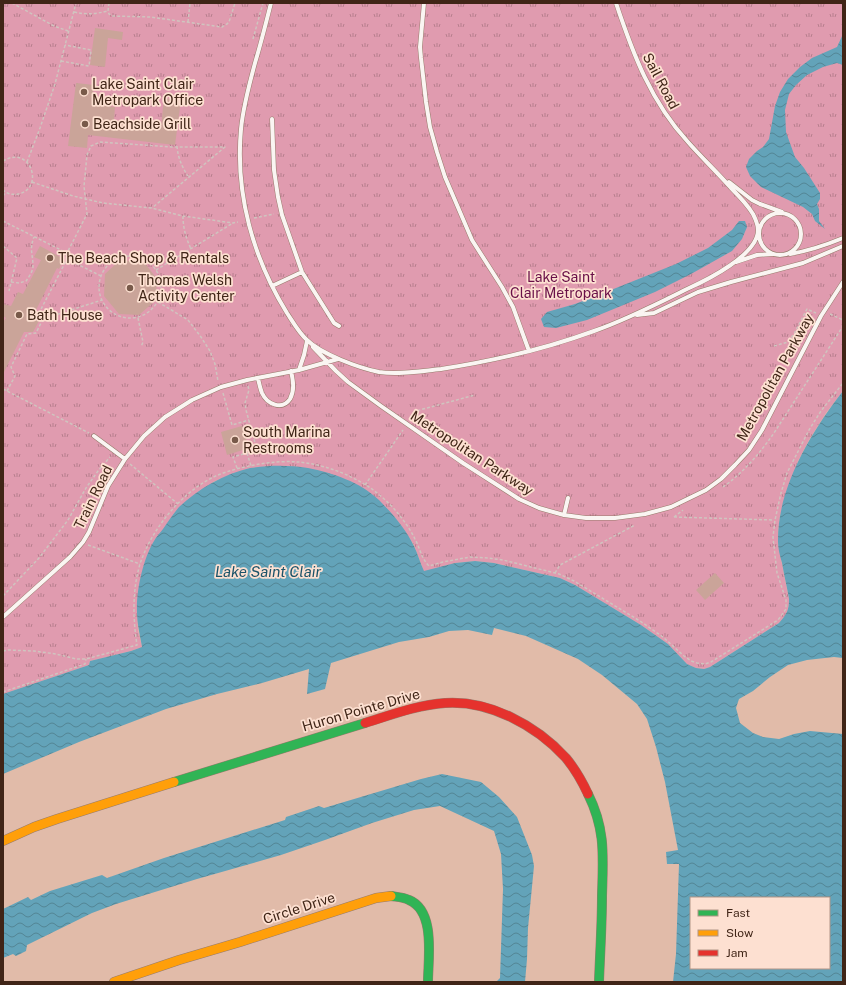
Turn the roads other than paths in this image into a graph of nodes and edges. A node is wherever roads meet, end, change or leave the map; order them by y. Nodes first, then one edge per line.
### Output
1 (271, 3) edge
2 (424, 3) edge
3 (616, 3) edge
4 (272, 119) dead end
5 (721, 176) junction
6 (784, 213) junction
7 (758, 232) junction
8 (843, 238) edge
9 (843, 246) edge
10 (772, 254) junction
11 (786, 255) junction
12 (735, 262) junction
13 (302, 272) junction
14 (843, 282) edge
15 (272, 286) junction
16 (633, 316) junction
17 (339, 326) dead end
18 (307, 341) junction
19 (529, 350) junction
20 (338, 359) junction
21 (326, 362) junction
22 (299, 370) junction
23 (291, 371) junction
24 (258, 378) junction
25 (94, 436) road end
26 (125, 459) junction
27 (568, 498) dead end
28 (564, 515) junction
29 (3, 617) edge
30 (3, 841) edge
31 (114, 982) edge
32 (428, 982) edge
33 (599, 982) edge

1 - 15 lane
2 - 19 lane
3 - 5 lane, Sail Road
4 - 13 lane
5 - 6 lane
5 - 7 lane
6 - 7 lane
6 - 11 lane
7 - 10 lane
7 - 12 lane
8 - 11 lane
9 - 16 lane
10 - 11 lane
10 - 12 lane
12 - 16 lane
13 - 15 lane
13 - 17 lane
14 - 28 lane, Metropolitan Parkway
15 - 18 lane, Metropolitan Parkway
16 - 19 lane
18 - 20 lane
18 - 21 lane, Metropolitan Parkway
18 - 22 lane
19 - 20 lane
20 - 21 lane, Train Road
21 - 22 lane, Train Road
21 - 28 lane, Metropolitan Parkway
22 - 23 lane, Train Road
23 - 24 lane, Train Road
23 - 24 lane
24 - 26 lane, Train Road
25 - 26 lane
26 - 29 lane, Train Road
27 - 28 lane
30 - 33 street, Huron Pointe Drive
31 - 32 street, Circle Drive

